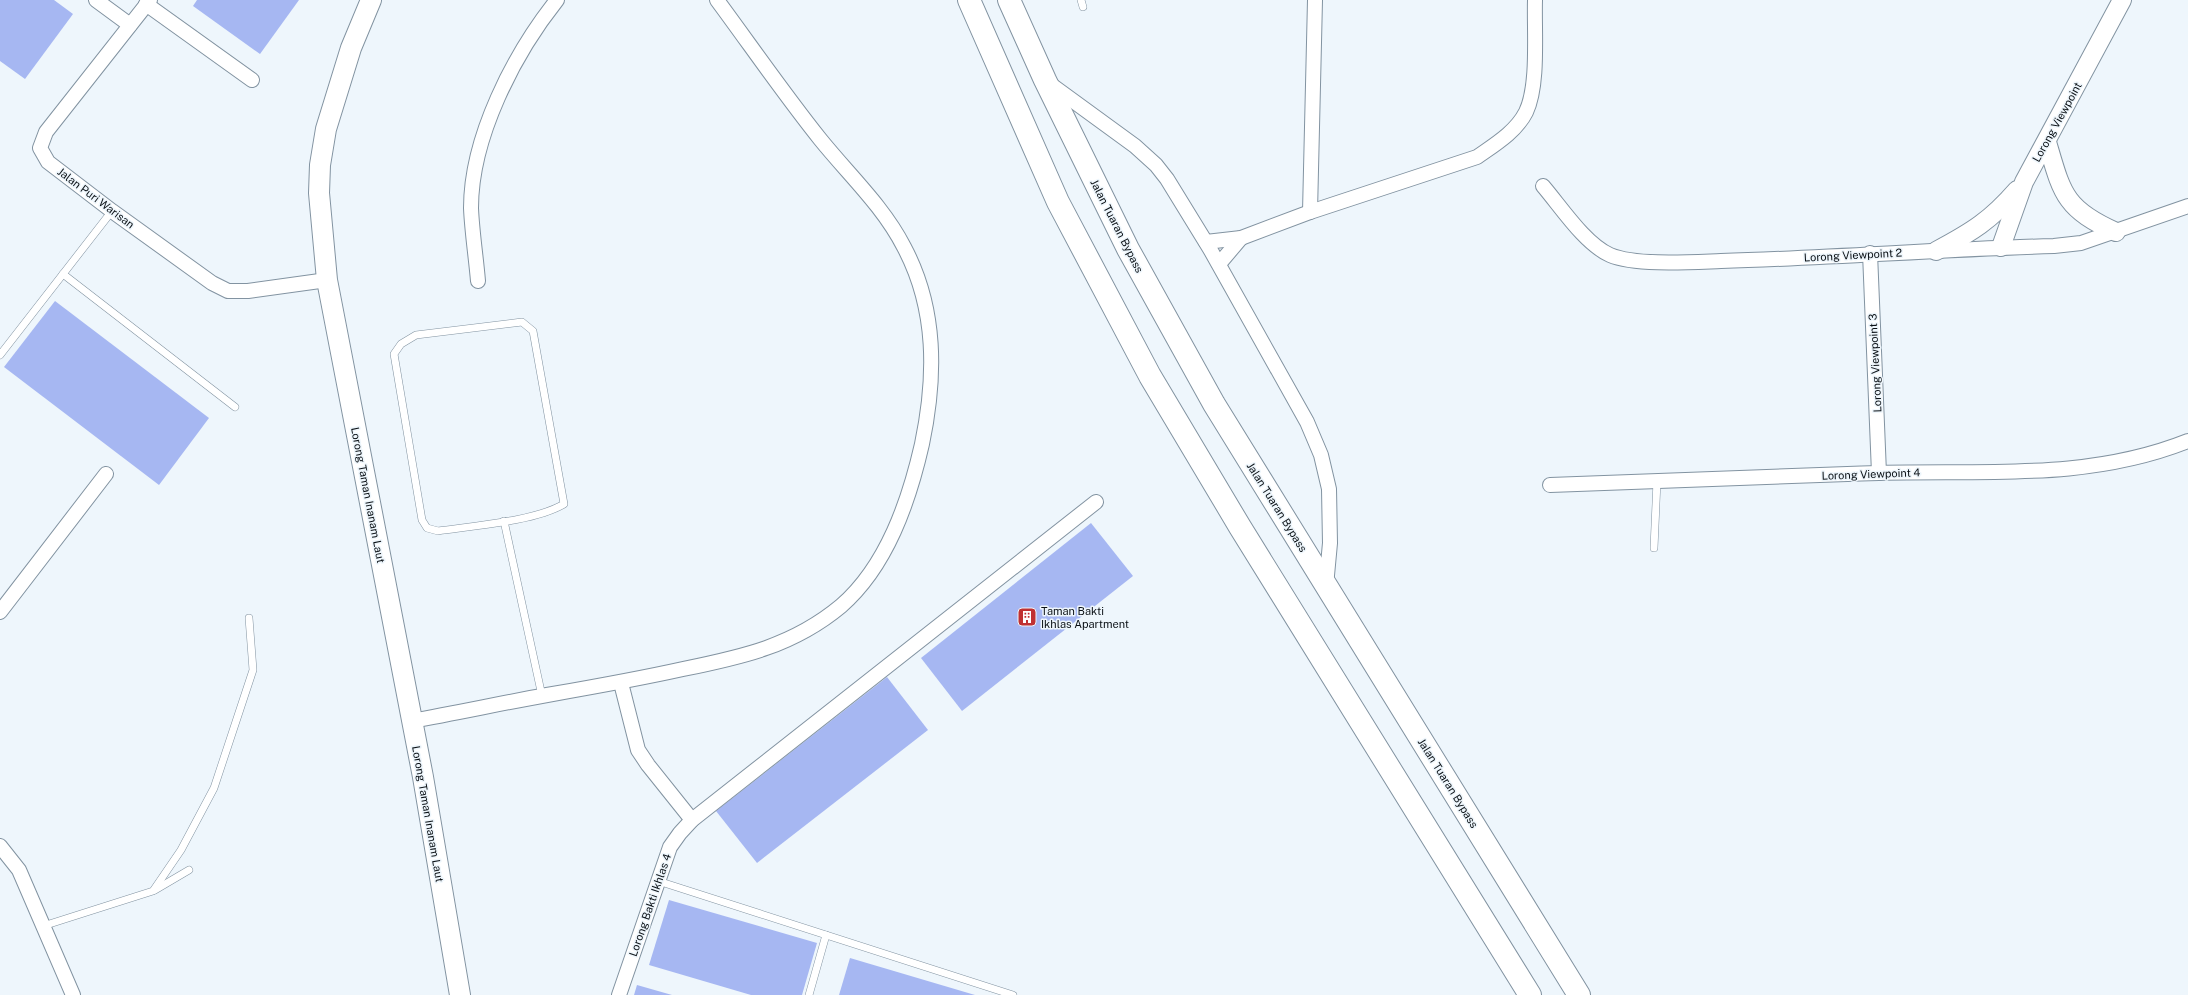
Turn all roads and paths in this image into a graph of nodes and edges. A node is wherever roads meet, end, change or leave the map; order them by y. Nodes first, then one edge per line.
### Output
1 (96, 0) edge
2 (371, 0) edge
3 (557, 0) edge
4 (717, 0) edge
5 (969, 0) edge
6 (1009, 0) edge
7 (1315, 0) edge
8 (1535, 0) edge
9 (2122, 0) edge
10 (148, 2) edge
11 (130, 25) junction
12 (252, 80) dead end
13 (1045, 80) junction
14 (2047, 142) junction
15 (2024, 182) junction
16 (1543, 186) dead end
17 (2188, 206) edge
18 (112, 211) junction
19 (1310, 212) junction
20 (2116, 232) junction
21 (1241, 238) junction
22 (1206, 242) junction
23 (2001, 248) junction
24 (1936, 251) junction
25 (1870, 253) junction
26 (1218, 264) junction
27 (62, 274) junction
28 (327, 280) junction
29 (478, 280) dead end
30 (0, 355) edge
31 (235, 407) dead end
32 (2188, 441) edge
33 (1880, 473) junction
34 (106, 474) dead end
35 (1657, 481) junction
36 (1550, 485) dead end
37 (1096, 502) dead end
38 (504, 521) junction
39 (1654, 548) dead end
40 (1326, 586) junction
41 (0, 612) edge
42 (249, 618) dead end
43 (621, 683) junction
44 (542, 696) junction
45 (411, 721) junction
46 (692, 820) junction
47 (0, 846) edge
48 (189, 870) dead end
49 (658, 881) junction
50 (153, 891) junction
51 (43, 926) junction
52 (826, 935) junction
53 (73, 995) edge
54 (460, 995) edge
55 (619, 995) edge
56 (809, 995) edge
57 (1013, 995) edge
58 (1530, 995) edge
59 (1579, 995) edge

1 - 11 street
2 - 28 main road, Lorong Taman Inanam Laut
3 - 29 street
4 - 43 street
5 - 58 highway
6 - 13 highway, Jalan Tuaran Bypass
7 - 19 street
8 - 19 street
9 - 14 street, Lorong Viewpoint
10 - 11 street, Jalan Puri Warisan
10 - 12 street
11 - 18 street, Jalan Puri Warisan
13 - 22 street
13 - 40 highway, Jalan Tuaran Bypass
14 - 15 street, Lorong Viewpoint
14 - 20 street
15 - 23 street, Lorong Viewpoint
15 - 24 street
16 - 25 street, Lorong Viewpoint 2
17 - 20 street, Lorong Viewpoint 2
18 - 27 lane
18 - 28 street, Jalan Puri Warisan
19 - 21 street
20 - 23 street, Lorong Viewpoint 2
21 - 22 street
21 - 26 street
22 - 26 street
23 - 24 street, Lorong Viewpoint 2
24 - 25 street, Lorong Viewpoint 2
25 - 33 street, Lorong Viewpoint 3
26 - 40 street
27 - 30 lane
27 - 31 lane
28 - 45 main road, Lorong Taman Inanam Laut
32 - 33 street, Lorong Viewpoint 4
33 - 35 street, Lorong Viewpoint 4
34 - 41 street
35 - 36 street, Lorong Viewpoint 4
35 - 39 lane
37 - 46 street, Lorong Bakti Ikhlas 4
38 - 38 lane
38 - 44 lane
40 - 59 highway, Jalan Tuaran Bypass
42 - 50 lane
43 - 44 street
43 - 46 street
44 - 45 street
45 - 54 main road, Lorong Taman Inanam Laut
46 - 49 street, Lorong Bakti Ikhlas 4
47 - 51 street
48 - 50 lane
49 - 52 lane
49 - 55 street, Lorong Bakti Ikhlas 4
50 - 51 lane
51 - 53 street
52 - 56 lane
52 - 57 lane

